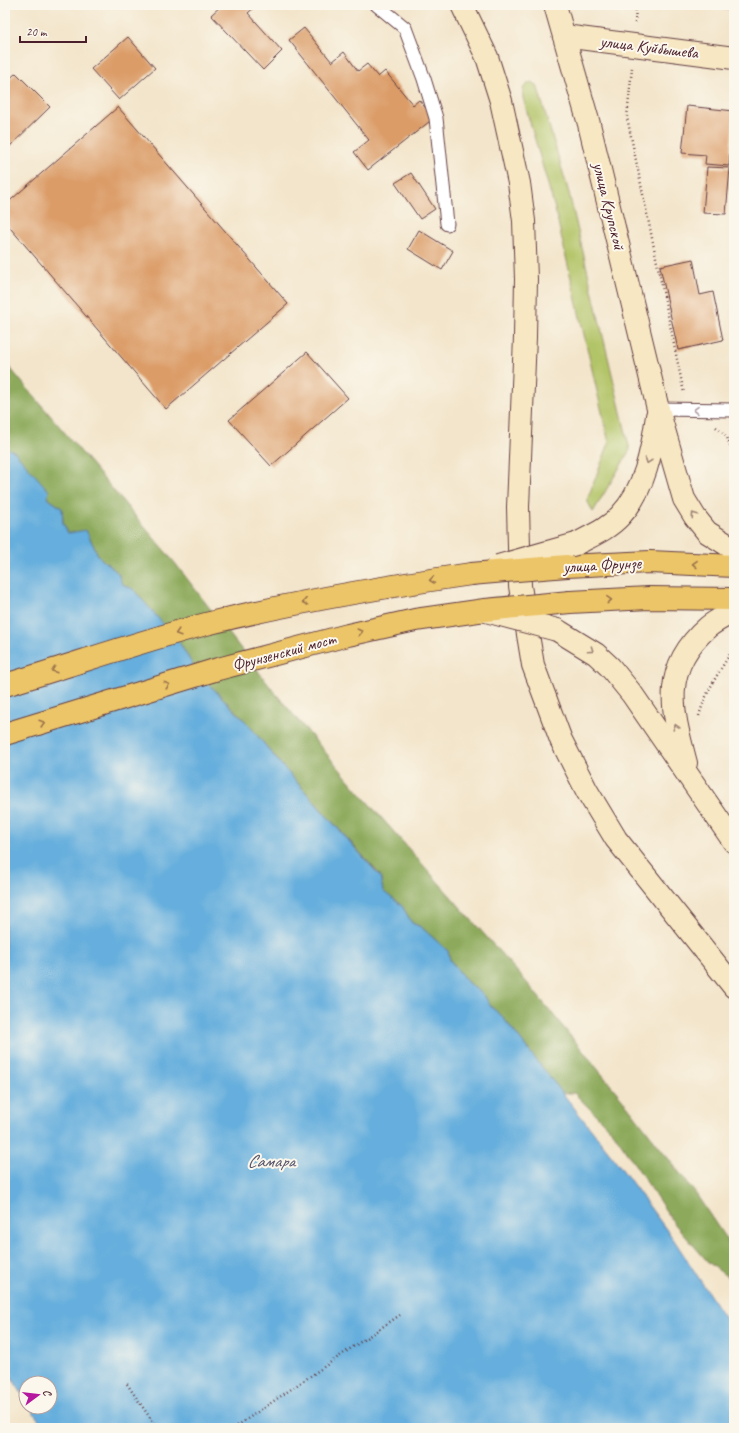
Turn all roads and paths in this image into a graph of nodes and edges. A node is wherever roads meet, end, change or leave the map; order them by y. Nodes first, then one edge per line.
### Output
1 (377, 5) edge
2 (462, 5) edge
3 (555, 5) edge
4 (636, 5) edge
5 (564, 36) junction
6 (634, 45) junction
7 (734, 58) edge
8 (447, 224) dead end
9 (658, 409) junction
10 (696, 410) junction
11 (734, 410) edge
12 (734, 457) edge
13 (734, 549) edge
14 (734, 566) edge
15 (471, 574) junction
16 (734, 598) edge
17 (485, 610) junction
18 (734, 611) edge
19 (734, 648) edge
20 (5, 685) edge
21 (702, 704) dead end
22 (5, 734) edge
23 (690, 778) junction
24 (734, 842) edge
25 (734, 987) edge
26 (400, 1315) dead end
27 (127, 1384) dead end
28 (157, 1428) edge
29 (234, 1428) edge

1 - 8 lane
2 - 25 main road
3 - 5 main road, улица Крупской
4 - 6 path
5 - 6 main road, улица Куйбышева
5 - 9 main road, улица Крупской
6 - 7 main road, улица Куйбышева
6 - 10 path
10 -> 9 lane
13 -> 9 main road, улица Крупской
9 -> 15 main road, bridge
10 - 11 lane
10 - 12 path
14 -> 15 main road, улица Фрунзе, bridge
15 -> 20 main road
17 -> 16 main road, Фрунзенский мост, bridge
22 -> 17 main road, Фрунзенский мост
17 -> 23 main road, bridge
23 -> 18 main road
19 - 21 path
23 - 24 main road
26 - 29 path
27 - 28 path

